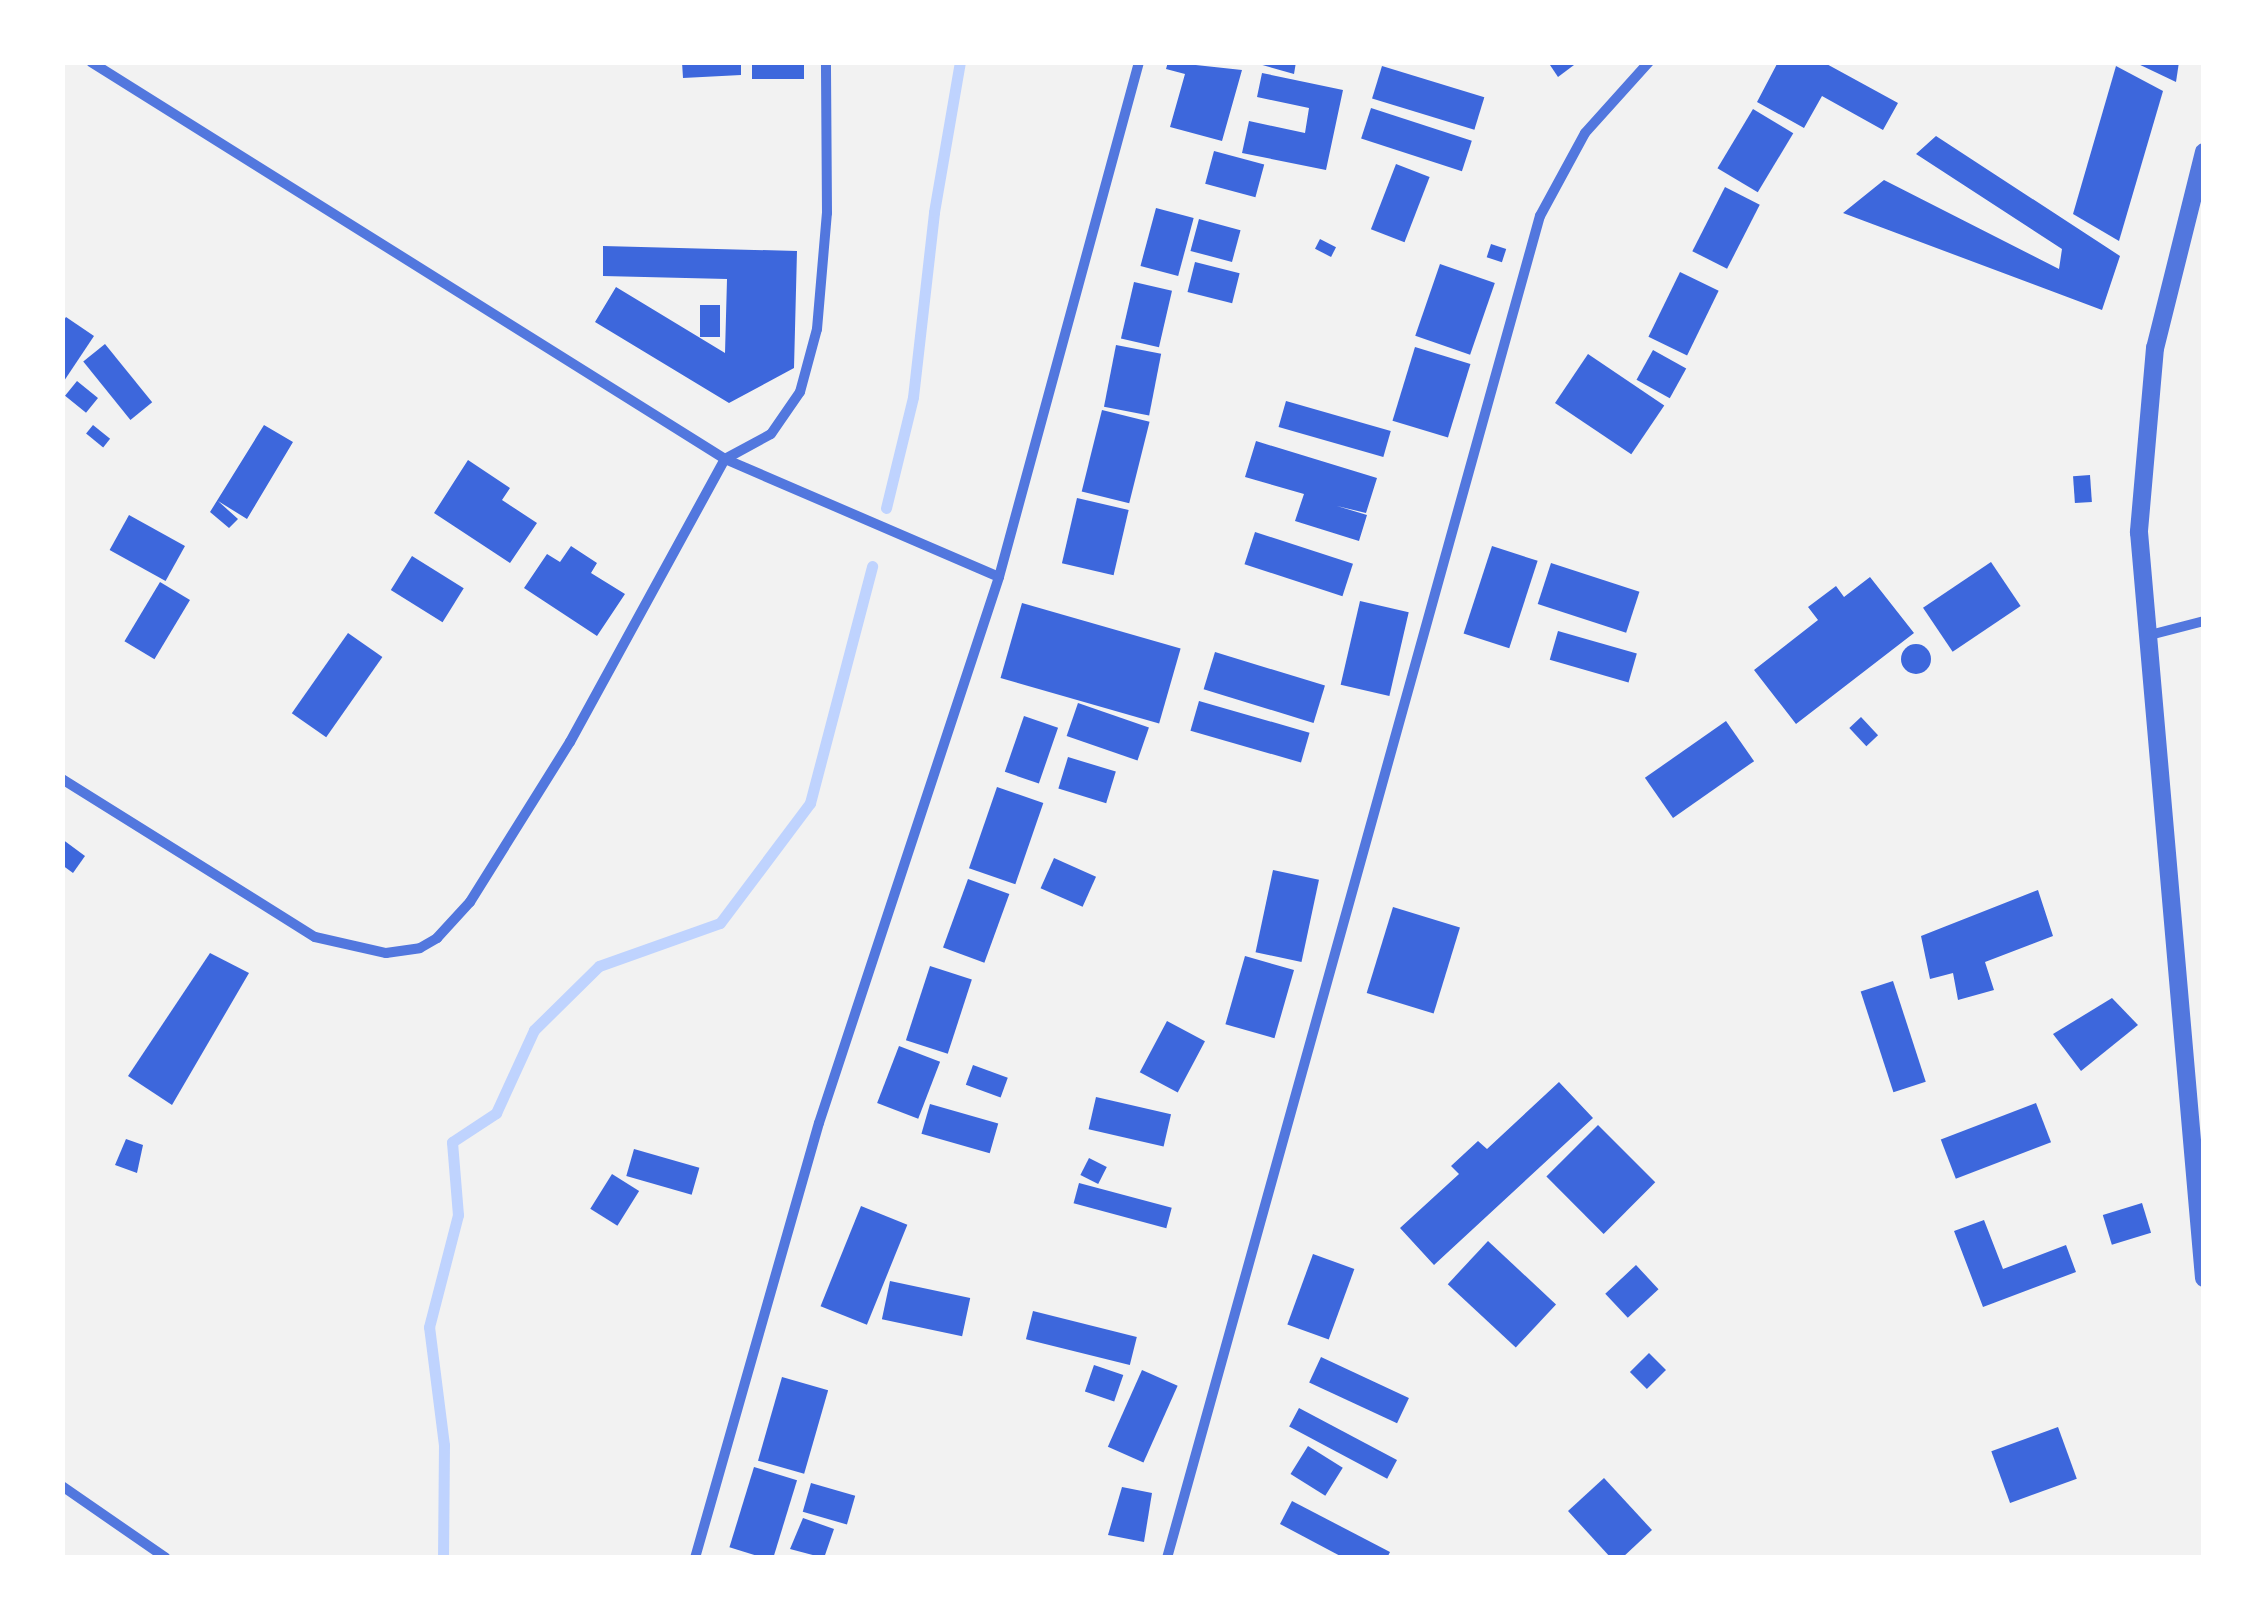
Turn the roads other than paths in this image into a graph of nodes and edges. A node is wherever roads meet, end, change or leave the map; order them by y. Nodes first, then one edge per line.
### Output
1 (91, 62) edge
2 (826, 62) edge
3 (1139, 62) edge
4 (1649, 62) edge
5 (2204, 152) edge
6 (725, 459) junction
7 (999, 577) junction
8 (2204, 621) edge
9 (2144, 636) junction
10 (62, 779) edge
11 (2204, 1278) edge
12 (62, 1486) edge
13 (166, 1557) edge
14 (696, 1558) edge
15 (1167, 1558) edge

1 - 6 street
2 - 6 street
3 - 7 street
4 - 15 street
5 - 9 street
6 - 7 street
6 - 10 street
7 - 14 street
8 - 9 street
9 - 11 street
12 - 13 street

